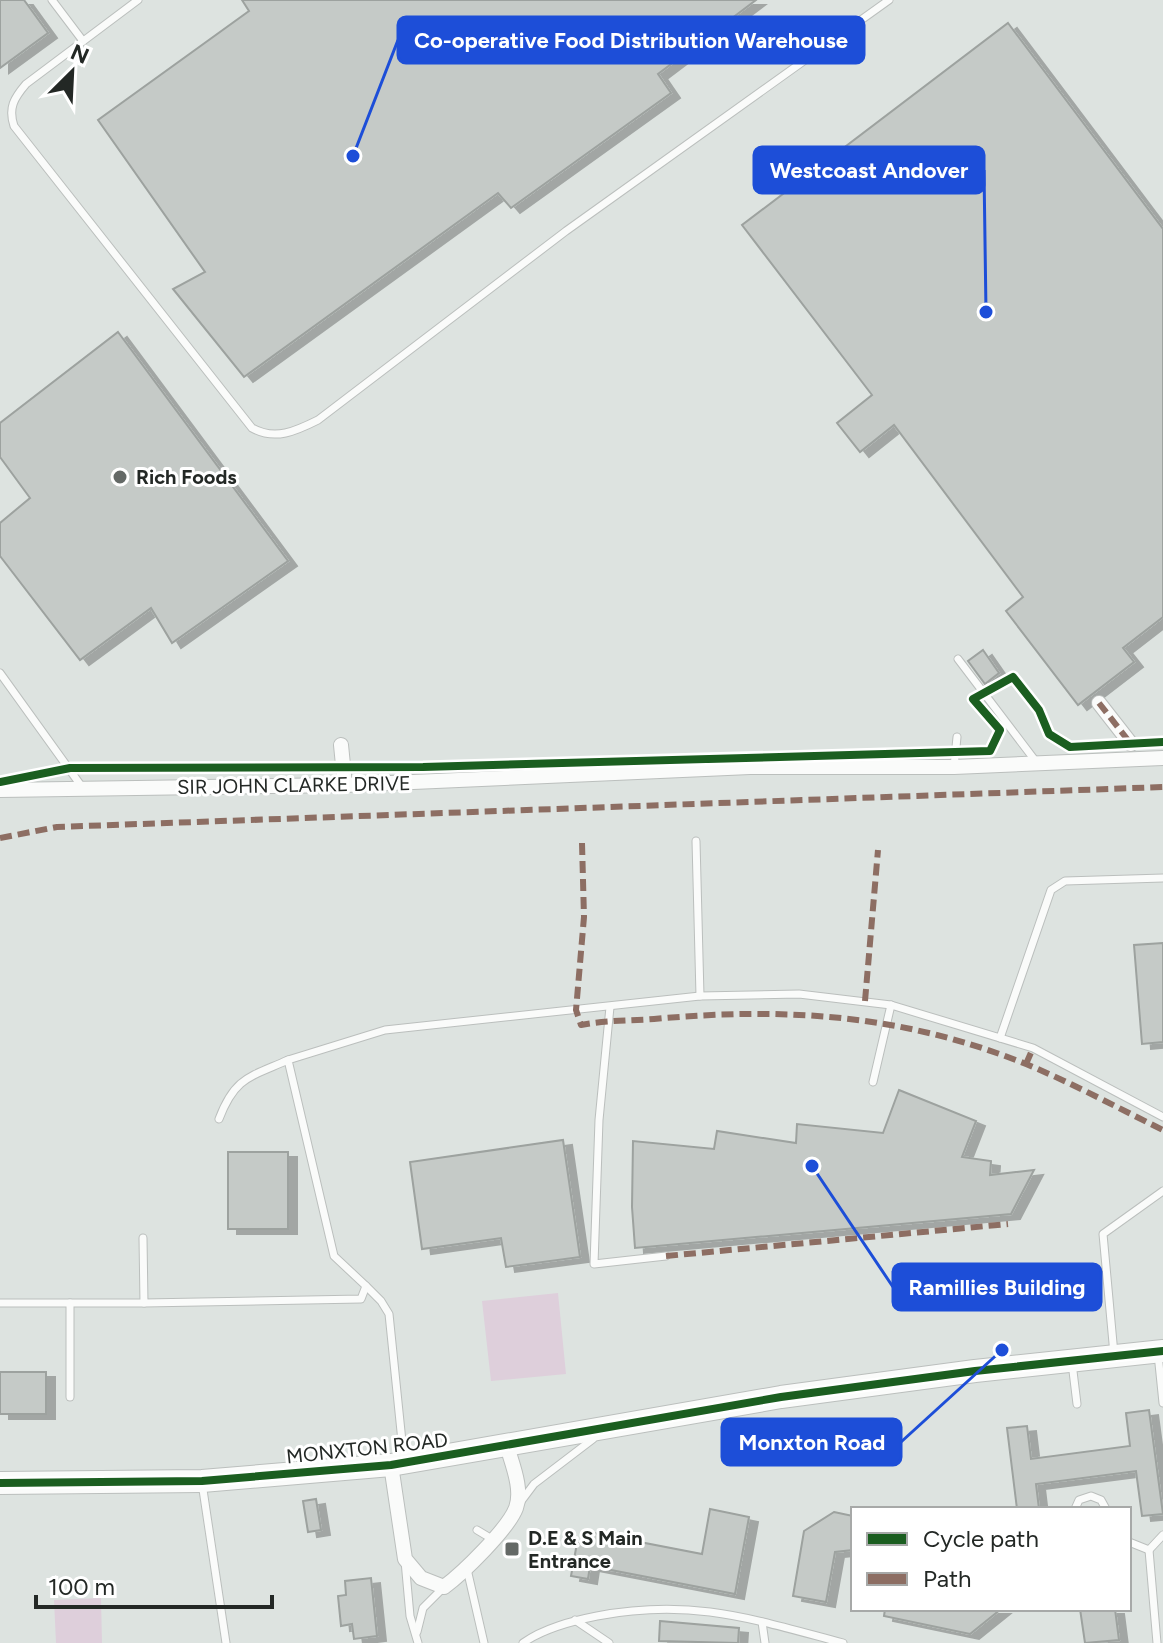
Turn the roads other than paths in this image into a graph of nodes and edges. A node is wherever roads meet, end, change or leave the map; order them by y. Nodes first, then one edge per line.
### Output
1 (52, 0) edge
2 (138, 0) edge
3 (889, 0) edge
4 (83, 41) junction
5 (958, 659) dead end
6 (0, 673) edge
7 (1099, 703) dead end
8 (957, 737) dead end
9 (1131, 744) dead end
10 (341, 745) dead end
11 (1163, 758) edge
12 (1037, 763) junction
13 (954, 767) junction
14 (345, 785) junction
15 (83, 789) junction
16 (0, 790) edge
17 (696, 841) dead end
18 (1163, 878) edge
19 (700, 996) junction
20 (891, 1005) junction
21 (610, 1007) junction
22 (1000, 1038) junction
23 (288, 1060) junction
24 (873, 1082) dead end
25 (1163, 1117) edge
26 (219, 1119) dead end
27 (1163, 1191) edge
28 (143, 1238) dead end
29 (666, 1256) dead end
30 (366, 1286) junction
31 (0, 1303) edge
32 (70, 1303) junction
33 (144, 1303) junction
34 (1160, 1352) edge
35 (1114, 1357) junction
36 (1072, 1361) junction
37 (70, 1397) dead end
38 (1163, 1403) edge
39 (1077, 1404) dead end
40 (621, 1427) junction
41 (507, 1446) junction
42 (398, 1464) junction
43 (202, 1481) junction
44 (0, 1483) edge
45 (1076, 1507) edge
46 (1105, 1507) edge
47 (516, 1508) junction
48 (477, 1530) dead end
49 (1163, 1535) edge
50 (492, 1539) junction
51 (1131, 1543) edge
52 (1149, 1550) junction
53 (405, 1559) junction
54 (467, 1569) junction
55 (444, 1587) junction
56 (575, 1620) junction
57 (762, 1622) junction
58 (417, 1639) edge
59 (226, 1643) edge
60 (484, 1643) edge
61 (523, 1643) edge
62 (609, 1643) edge
63 (765, 1643) edge
64 (843, 1643) edge
65 (1157, 1643) edge

1 - 4 lane
2 - 4 lane
3 - 4 lane
5 - 12 lane
6 - 15 lane
7 - 9 street
8 - 13 lane
10 - 14 street
11 - 12 street, SIR JOHN CLARKE DRIVE
12 - 13 street, SIR JOHN CLARKE DRIVE
13 - 14 street, SIR JOHN CLARKE DRIVE
14 - 15 street, SIR JOHN CLARKE DRIVE
15 - 16 street, SIR JOHN CLARKE DRIVE
17 - 19 lane
18 - 22 lane
19 - 20 lane
19 - 21 lane
20 - 22 lane
20 - 24 lane
21 - 23 lane
21 - 29 lane
22 - 25 lane
23 - 26 lane
23 - 30 lane
27 - 35 lane
28 - 33 lane
30 - 33 lane
30 - 42 lane
31 - 32 lane
32 - 33 lane
32 - 37 lane
34 - 35 street, MONXTON ROAD
34 - 38 lane
35 - 36 street, MONXTON ROAD
36 - 39 lane
36 - 40 street, MONXTON ROAD
40 - 41 street, MONXTON ROAD
40 - 47 lane
41 - 42 street, MONXTON ROAD
41 - 47 street
42 - 43 street, MONXTON ROAD
42 - 53 street
43 - 44 street, MONXTON ROAD
43 - 59 lane
45 - 46 lane
47 - 50 street
48 - 50 lane
49 - 52 lane
50 - 54 street
51 - 52 lane
52 - 65 lane
53 - 55 street
53 - 58 lane
54 - 55 street
54 - 60 lane
55 - 58 lane
56 - 57 lane
56 - 61 lane
56 - 62 lane
57 - 63 lane
57 - 64 lane

